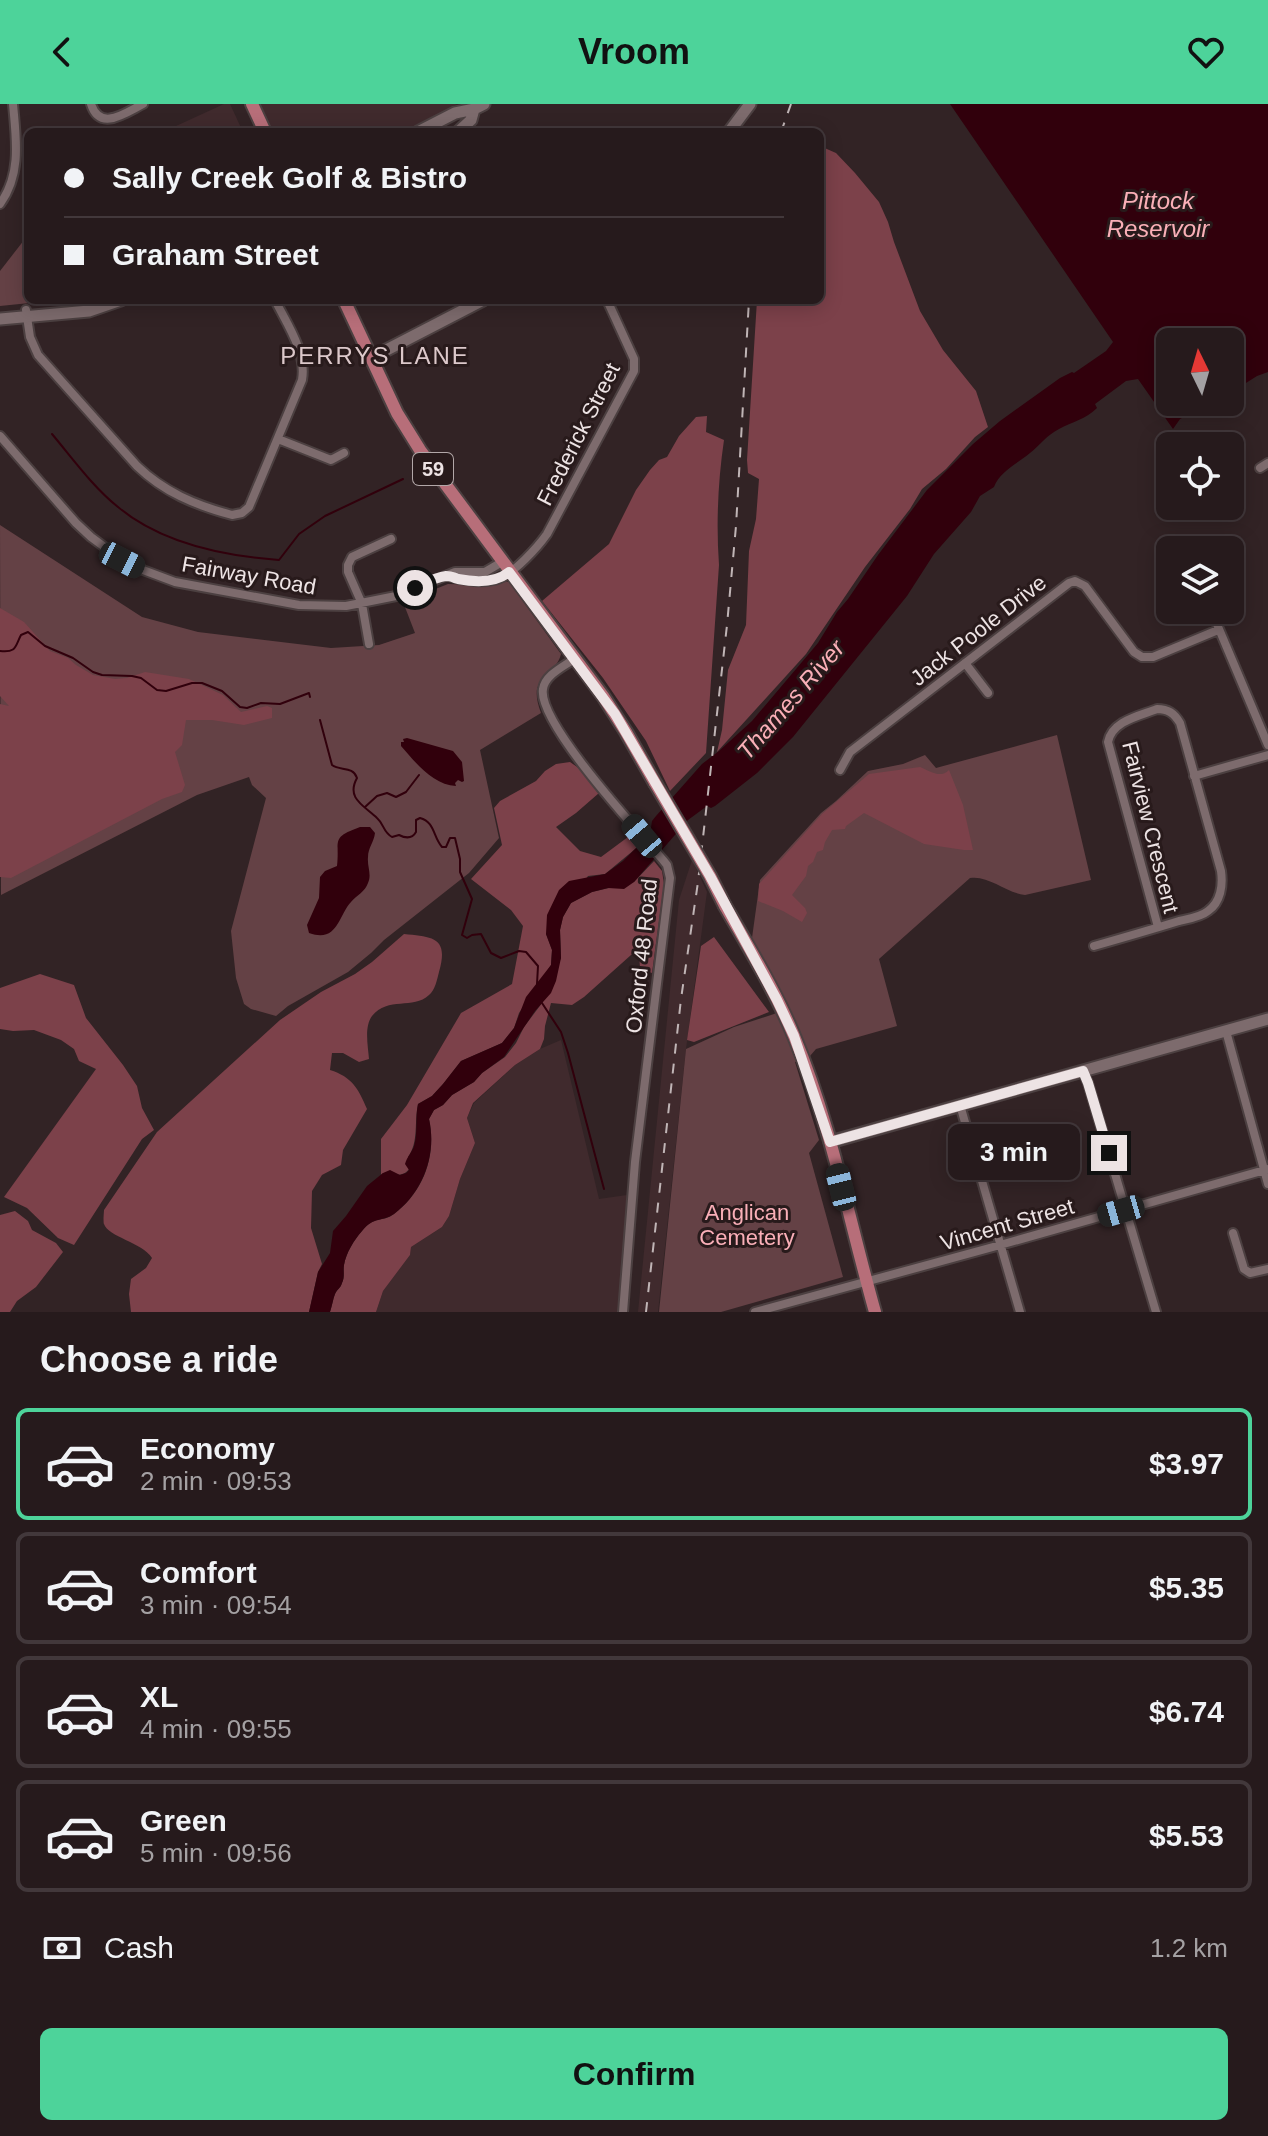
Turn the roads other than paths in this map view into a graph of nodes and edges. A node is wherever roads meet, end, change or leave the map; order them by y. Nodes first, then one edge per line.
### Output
1 (13, 104) edge
2 (91, 104) edge
3 (143, 104) edge
4 (252, 104) edge
5 (750, 104) edge
6 (479, 107) edge
7 (263, 128) edge
8 (426, 128) edge
9 (462, 128) edge
10 (732, 128) edge
11 (0, 204) edge
12 (84, 304) edge
13 (109, 304) edge
14 (277, 304) edge
15 (346, 304) edge
16 (473, 304) edge
17 (609, 304) edge
18 (0, 312) edge
19 (27, 313) junction
20 (0, 319) edge
21 (371, 358) junction
22 (0, 436) edge
23 (278, 439) junction
24 (344, 453) dead end
25 (391, 539) dead end
26 (505, 567) junction
27 (362, 604) junction
28 (1216, 624) edge
29 (1218, 630) junction
30 (369, 644) dead end
31 (574, 659) junction
32 (965, 663) junction
33 (988, 693) dead end
34 (1268, 745) edge
35 (1268, 755) edge
36 (840, 770) dead end
37 (1194, 776) junction
38 (1158, 927) junction
39 (1094, 946) dead end
40 (1268, 1019) edge
41 (1226, 1031) junction
42 (1083, 1071) junction
43 (960, 1105) junction
44 (830, 1142) junction
45 (1266, 1170) edge
46 (1268, 1184) edge
47 (1126, 1209) junction
48 (1233, 1233) dead end
49 (1001, 1245) junction
50 (1268, 1269) edge
51 (867, 1282) junction
52 (623, 1312) edge
53 (755, 1312) edge
54 (875, 1312) edge
55 (1020, 1312) edge
56 (1156, 1312) edge

1 - 11 street
2 - 3 street
4 - 7 main road
5 - 10 main road
6 - 8 main road
6 - 9 main road
12 - 19 main road
13 - 19 main road
14 - 23 street
15 - 21 main road, 59
16 - 21 main road
17 - 26 street, Frederick Street
18 - 19 main road
19 - 20 main road
19 - 23 street
21 - 26 main road, 59
22 - 27 street, Fairway Road
23 - 24 street
25 - 27 street
26 - 27 street, Fairway Road
26 - 31 main road, 59
27 - 30 street
28 - 29 street
29 - 32 street, Jack Poole Drive
29 - 34 street
31 - 44 main road, 59, bridge
31 - 52 street, Oxford 48 Road
32 - 33 street
32 - 36 street, Jack Poole Drive
35 - 37 street
37 - 38 street, Fairview Crescent
37 - 38 street, Fairview Crescent
38 - 39 street
40 - 41 main road
41 - 42 main road
41 - 45 street
42 - 43 main road
42 - 47 street
43 - 44 main road
43 - 49 street
44 - 51 main road, 59
45 - 46 street
45 - 47 street, Vincent Street
47 - 49 street, Vincent Street
47 - 56 street
48 - 50 street
49 - 51 street, Vincent Street
49 - 55 street
51 - 53 street, Vincent Street
51 - 54 main road, 59

